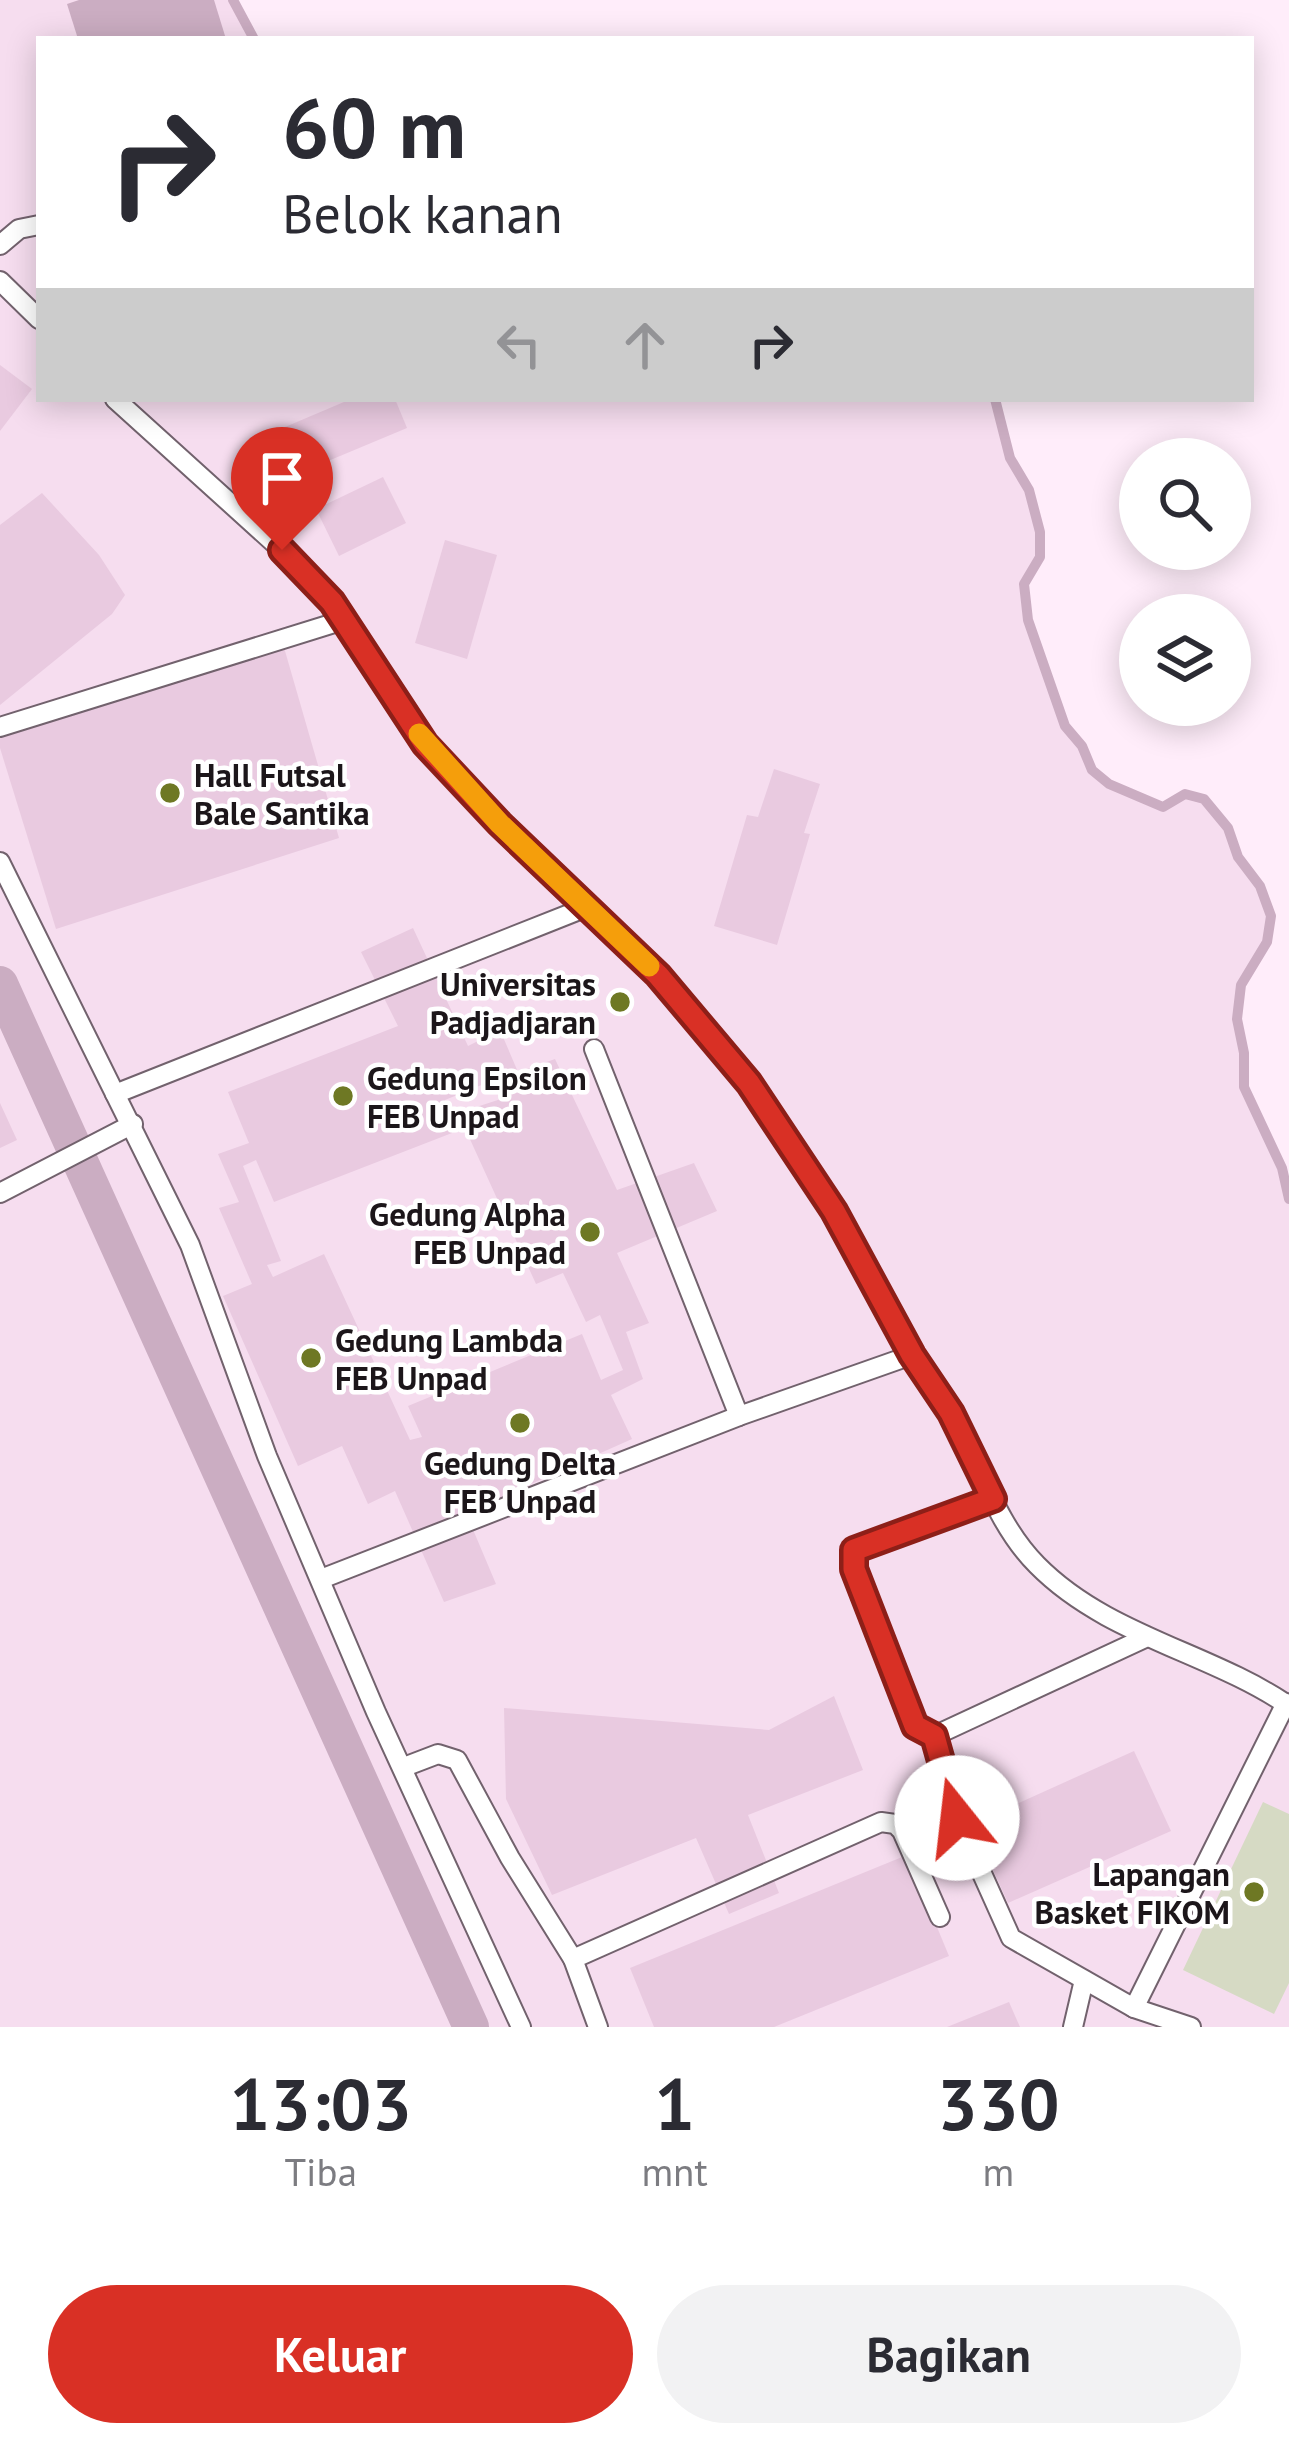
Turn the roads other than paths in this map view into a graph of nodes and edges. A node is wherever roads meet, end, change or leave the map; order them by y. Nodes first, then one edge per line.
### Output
1 (36, 226) edge
2 (0, 245) edge
3 (0, 281) edge
4 (36, 316) edge
5 (118, 402) edge
6 (344, 620) junction
7 (0, 727) edge
8 (0, 862) edge
9 (587, 907) junction
10 (594, 1049) dead end
11 (115, 1094) junction
12 (133, 1124) junction
13 (0, 1192) edge
14 (912, 1355) junction
15 (739, 1416) junction
16 (993, 1499) junction
17 (321, 1579) junction
18 (1147, 1637) junction
19 (1287, 1704) edge
20 (934, 1736) junction
21 (404, 1767) junction
22 (940, 1917) dead end
23 (573, 1959) junction
24 (1084, 1980) junction
25 (1134, 2008) junction
26 (521, 2027) edge
27 (598, 2027) edge
28 (1073, 2027) edge
29 (1191, 2027) edge

1 - 2 lane
3 - 4 lane
5 - 6 lane
6 - 7 lane
6 - 9 lane
8 - 11 lane
9 - 11 lane
9 - 14 lane
10 - 15 lane
11 - 12 lane
12 - 13 lane
12 - 17 lane
14 - 15 lane
14 - 16 lane
15 - 17 lane
16 - 18 lane
16 - 20 lane
17 - 21 lane
18 - 19 lane
18 - 20 lane
19 - 25 lane
20 - 24 lane
21 - 23 lane
21 - 26 lane
22 - 23 lane
23 - 27 lane
24 - 25 lane
24 - 28 lane
25 - 29 lane

